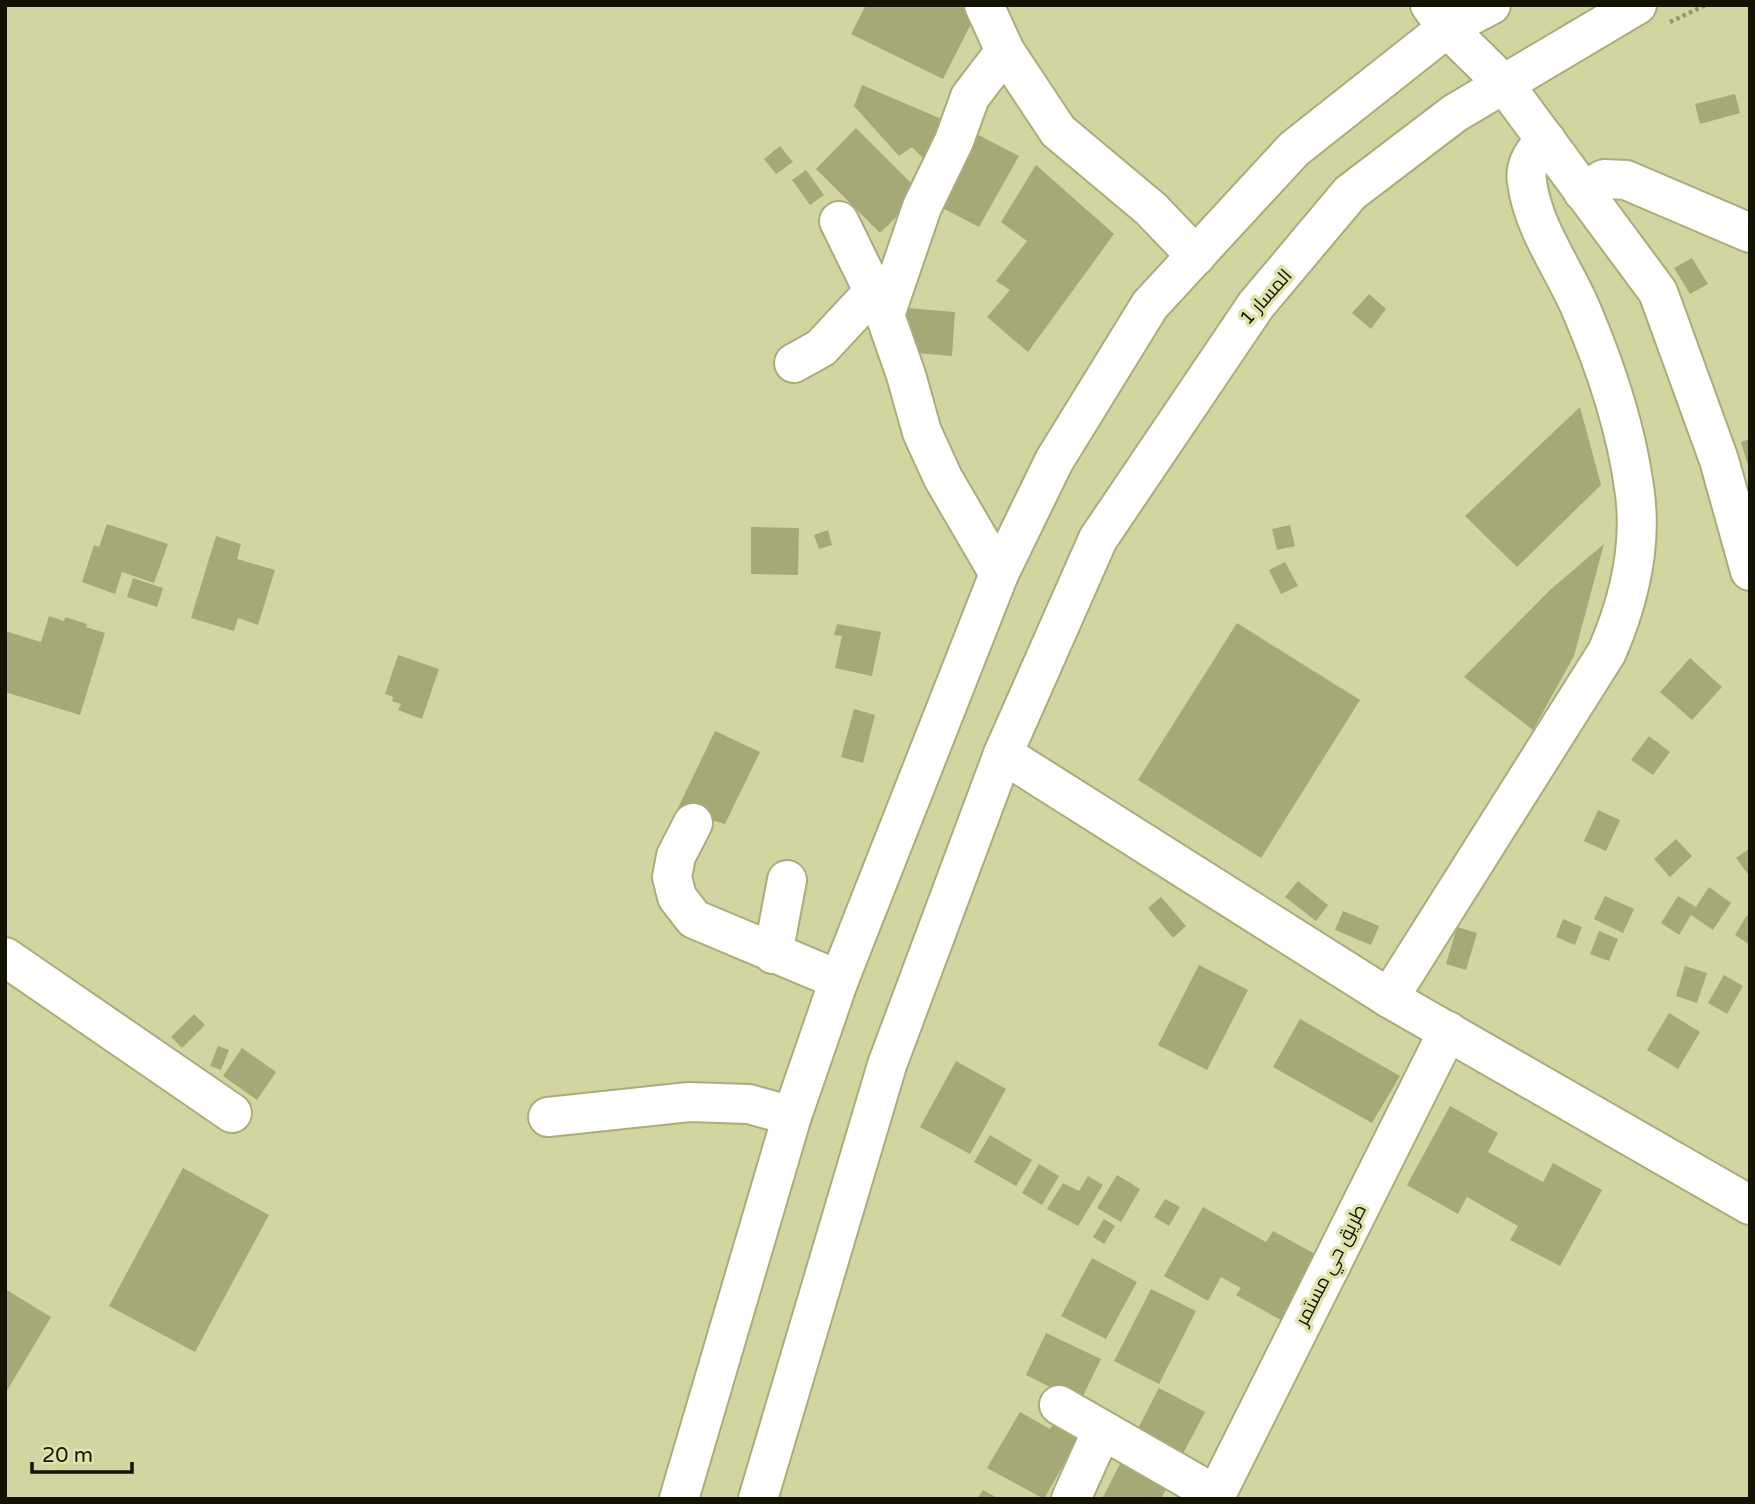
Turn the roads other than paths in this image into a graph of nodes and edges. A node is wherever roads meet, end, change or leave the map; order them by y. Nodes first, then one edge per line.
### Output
1 (984, 5) edge
2 (1491, 5) edge
3 (1648, 16) edge
4 (1438, 17) edge
5 (1005, 51) junction
6 (1504, 84) junction
7 (1546, 141) junction
8 (1583, 192) junction
9 (839, 221) dead end
10 (1750, 233) edge
11 (1196, 256) junction
12 (880, 303) junction
13 (794, 363) dead end
14 (1750, 571) edge
15 (999, 574) junction
16 (1003, 754) junction
17 (693, 823) dead end
18 (787, 880) dead end
19 (774, 954) junction
20 (5, 957) edge
21 (839, 980) junction
22 (1389, 998) junction
23 (1448, 1031) junction
24 (232, 1113) dead end
25 (792, 1115) junction
26 (548, 1117) dead end
27 (1750, 1205) edge
28 (1059, 1405) dead end
29 (1102, 1430) junction
30 (1215, 1497) edge
31 (679, 1499) edge
32 (758, 1499) edge
33 (1070, 1499) edge

1 - 5 street
2 - 4 street
3 - 6 street
4 - 6 street
4 - 11 street
5 - 11 street
5 - 12 street
6 - 7 street
6 - 16 street
7 - 8 street
7 - 22 street
8 - 10 street
8 - 14 street
9 - 12 street
11 - 15 street
12 - 13 street
12 - 15 street
15 - 21 street
16 - 22 street
16 - 32 street
17 - 19 street
18 - 19 street
19 - 21 street
20 - 24 street
21 - 25 street
22 - 23 street
23 - 27 street
23 - 30 street, طريق حي مستمر
25 - 26 street
25 - 31 street
28 - 29 street
29 - 30 street
29 - 33 street

